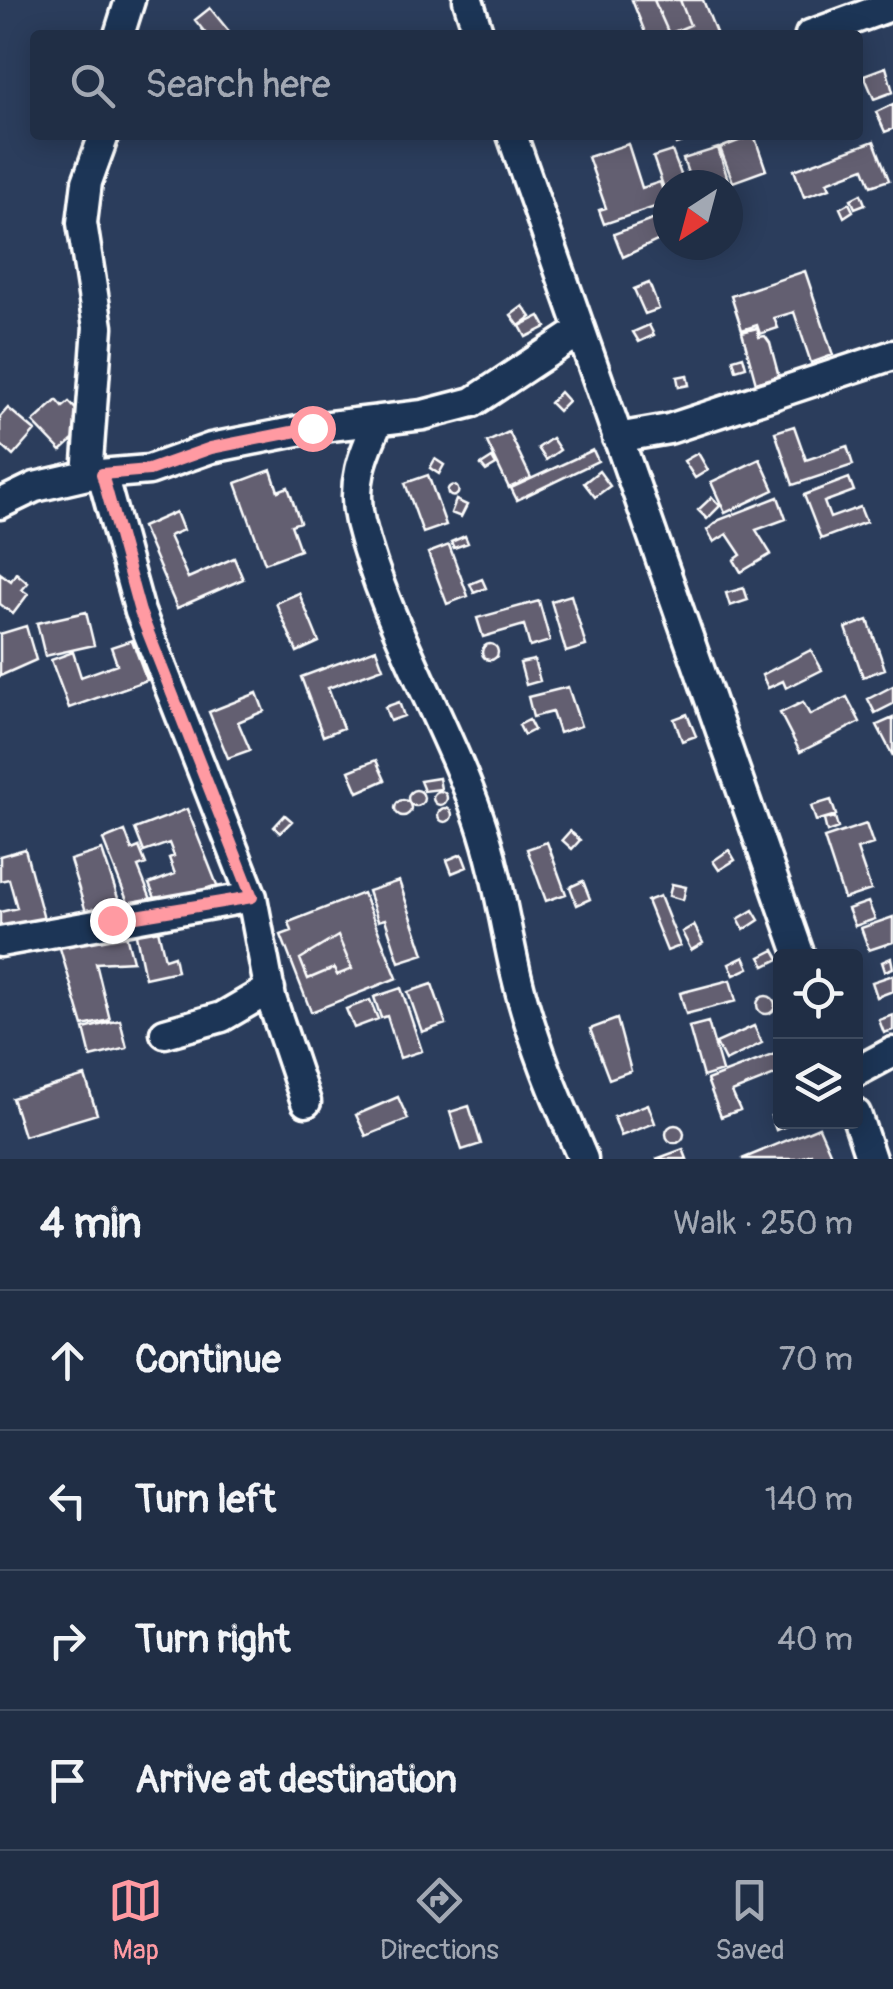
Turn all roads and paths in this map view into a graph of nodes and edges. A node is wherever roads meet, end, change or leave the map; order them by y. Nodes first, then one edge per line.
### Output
1 (130, 0) edge
2 (468, 0) edge
3 (893, 4) edge
4 (121, 30) edge
5 (477, 30) edge
6 (823, 30) edge
7 (102, 140) edge
8 (522, 140) edge
9 (580, 331) junction
10 (893, 355) edge
11 (378, 420) junction
12 (617, 438) junction
13 (95, 474) junction
14 (0, 504) edge
15 (252, 897) junction
16 (0, 942) edge
17 (798, 949) edge
18 (270, 989) junction
19 (165, 1033) dead end
20 (893, 1052) edge
21 (863, 1068) edge
22 (306, 1102) dead end
23 (861, 1129) edge
24 (583, 1159) edge
25 (871, 1159) edge

1 - 4 street
2 - 5 street
3 - 6 street
7 - 13 street
8 - 9 street
9 - 11 street
9 - 12 street
10 - 12 street
11 - 13 street
11 - 24 street
12 - 17 street
13 - 14 street
13 - 15 street
15 - 16 street
15 - 18 street
18 - 19 street
18 - 22 street
20 - 21 street
23 - 25 street

